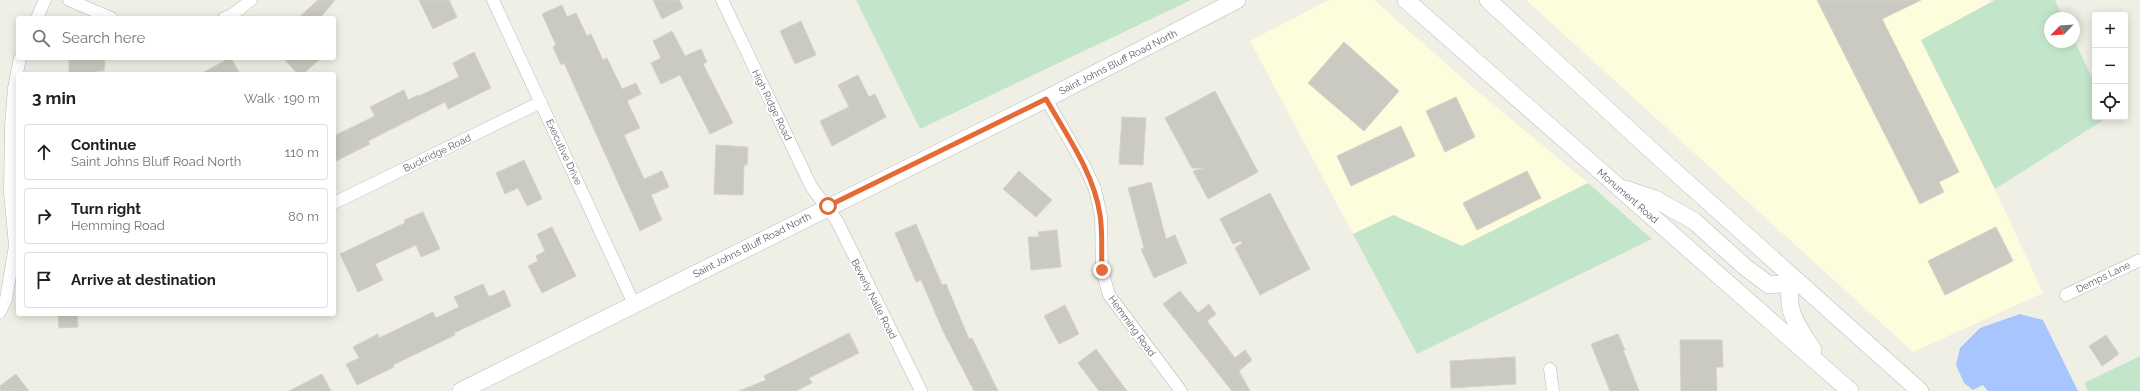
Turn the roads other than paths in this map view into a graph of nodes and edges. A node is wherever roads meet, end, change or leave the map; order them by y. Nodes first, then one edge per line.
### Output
1 (45, 0) edge
2 (69, 0) edge
3 (251, 0) edge
4 (493, 0) edge
5 (722, 0) edge
6 (1237, 0) edge
7 (1406, 0) edge
8 (1488, 0) edge
9 (1499, 7) edge
10 (38, 16) edge
11 (106, 16) edge
12 (229, 16) edge
13 (20, 60) edge
14 (17, 72) edge
15 (16, 78) edge
16 (1046, 99) junction
17 (541, 102) junction
18 (1617, 186) junction
19 (336, 202) edge
20 (828, 206) junction
21 (16, 246) edge
22 (2140, 260) edge
23 (1792, 277) junction
24 (2066, 295) dead end
25 (634, 304) junction
26 (0, 312) edge
27 (1824, 368) junction
28 (1550, 369) dead end
29 (461, 391) edge
30 (921, 391) edge
31 (1181, 391) edge
32 (1553, 391) edge
33 (1850, 391) edge
34 (1920, 391) edge

1 - 10 street
2 - 11 street
3 - 12 street
4 - 17 street, Executive Drive
5 - 20 street, High Ridge Road
6 - 16 main road, Saint Johns Bluff Road North
7 - 18 main road, Monument Road
8 - 9 main road
9 - 23 main road
13 - 14 street
15 - 21 street
16 - 20 main road, Saint Johns Bluff Road North
16 - 31 street, Hemming Road
17 - 19 street, Buckridge Road
17 - 25 street, Executive Drive
18 - 23 main road
18 - 27 main road, Monument Road
20 - 25 main road, Saint Johns Bluff Road North
20 - 30 street, Beverly Nalle Road
21 - 26 street
22 - 24 street, Demps Lane
23 - 27 main road
23 - 34 main road
25 - 29 main road, Saint Johns Bluff Road North
27 - 33 main road, Monument Road
28 - 32 street

